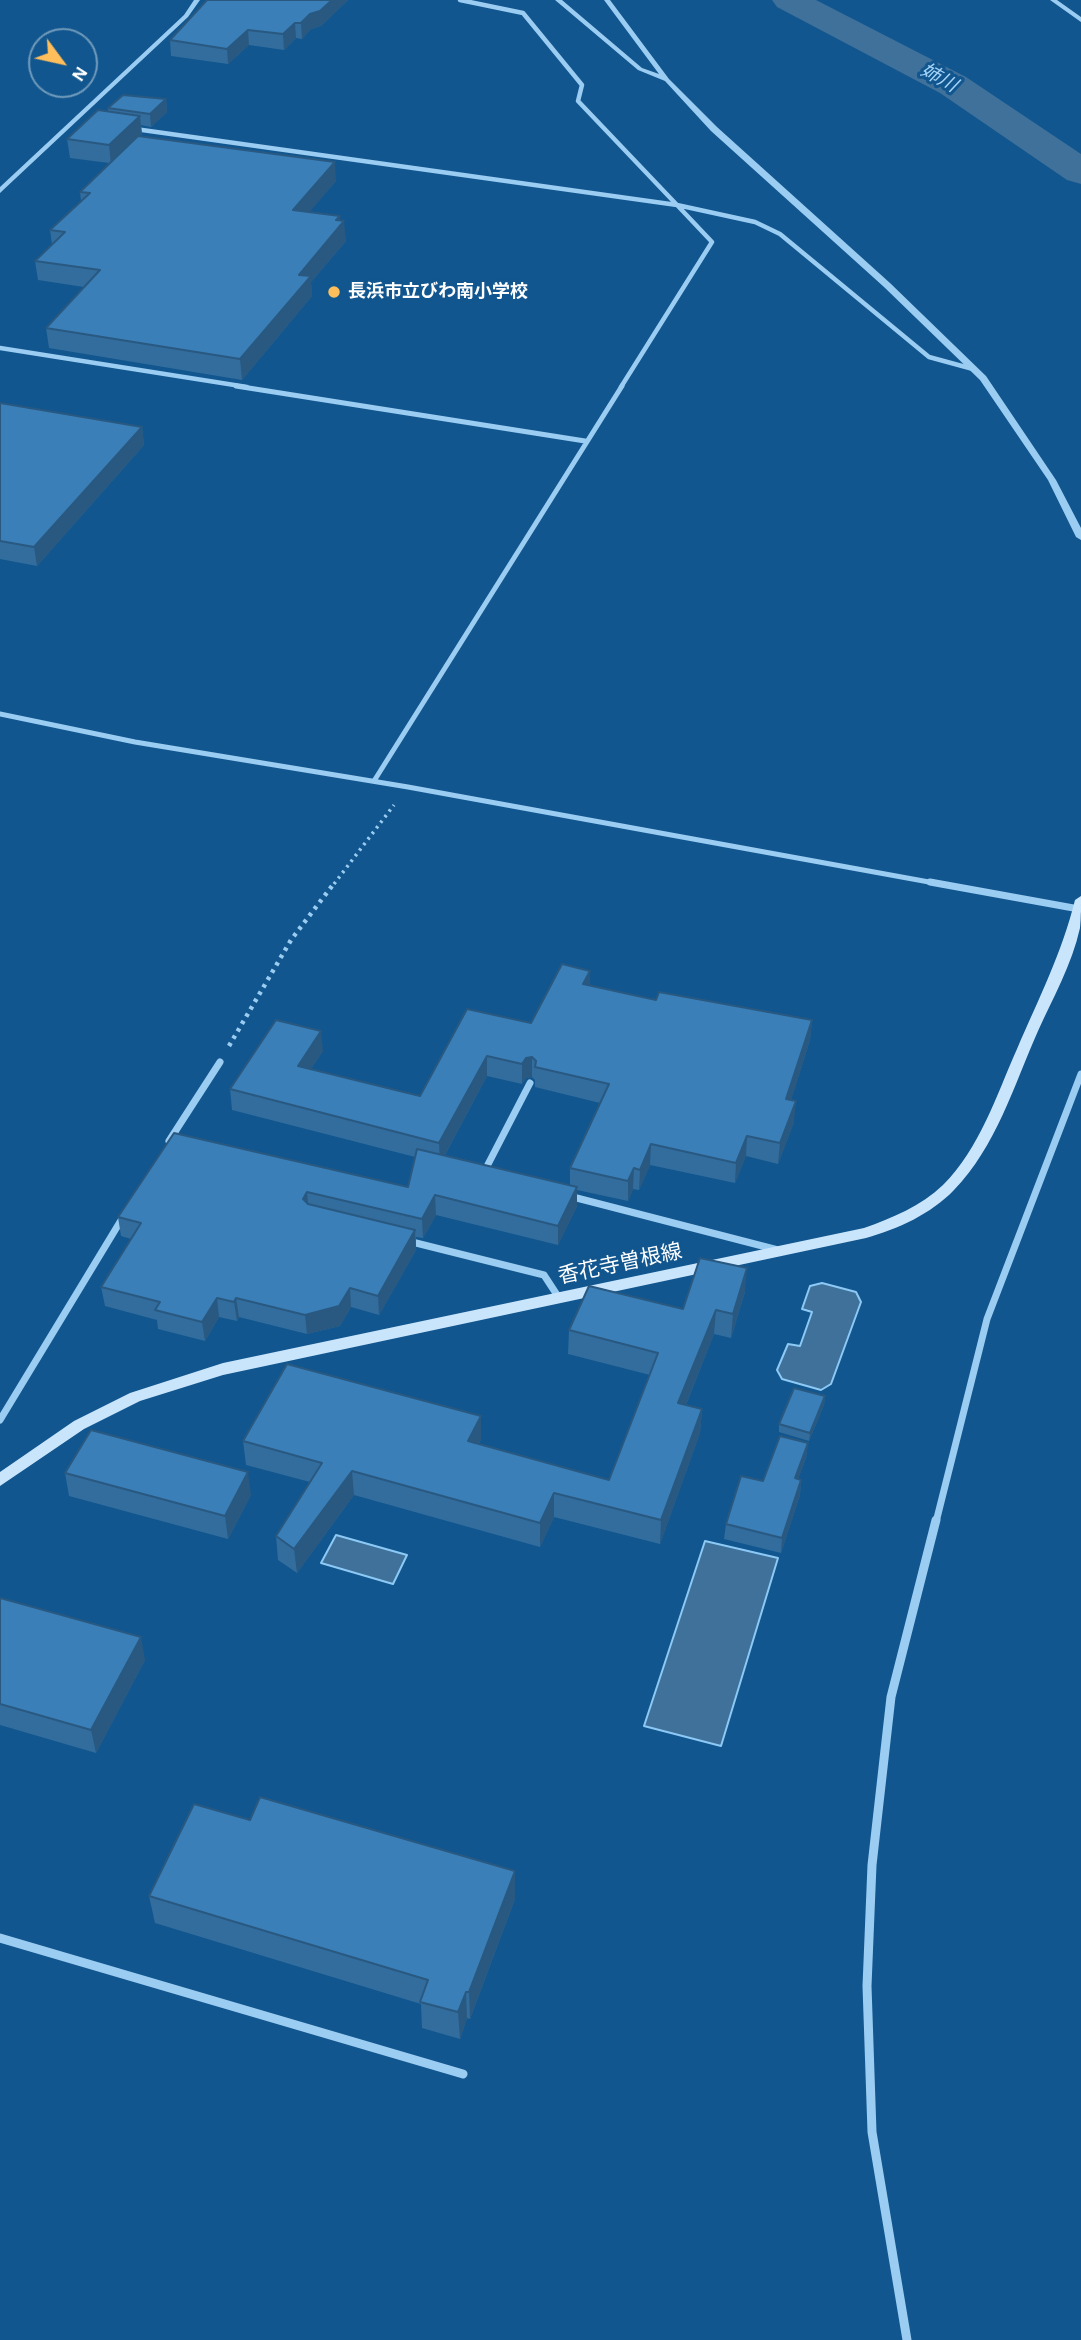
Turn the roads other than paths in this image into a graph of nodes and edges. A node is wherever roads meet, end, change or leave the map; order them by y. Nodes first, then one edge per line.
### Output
1 (197, 0) edge
2 (460, 0) edge
3 (558, 0) edge
4 (607, 0) edge
5 (1053, 0) edge
6 (1081, 20) edge
7 (667, 80) junction
8 (76, 121) junction
9 (89, 122) edge
10 (130, 128) edge
11 (0, 191) edge
12 (677, 205) junction
13 (0, 348) edge
14 (973, 369) junction
15 (585, 441) junction
16 (1081, 537) edge
17 (0, 713) edge
18 (374, 781) junction
19 (1080, 905) edge
20 (220, 1062) road end
21 (1081, 1074) edge
22 (530, 1083) dead end
23 (164, 1149) edge
24 (496, 1177) edge
25 (561, 1194) edge
26 (128, 1208) edge
27 (401, 1240) edge
28 (782, 1251) junction
29 (559, 1298) junction
30 (0, 1420) edge
31 (0, 1480) edge
32 (0, 1938) edge
33 (463, 2074) dead end
34 (907, 2340) edge

1 - 8 street
2 - 12 street
3 - 7 street
4 - 7 street
5 - 6 street
7 - 14 street
8 - 9 street
8 - 11 street
10 - 12 street
12 - 14 street
12 - 15 street
13 - 15 street
14 - 16 street
15 - 18 street
17 - 18 street
18 - 19 street
19 - 28 main road, 香花寺曽根線
20 - 23 street
21 - 34 street
22 - 24 street
25 - 28 street
26 - 30 street
27 - 29 street
28 - 29 main road, 香花寺曽根線
29 - 31 main road, 香花寺曽根線
32 - 33 street

